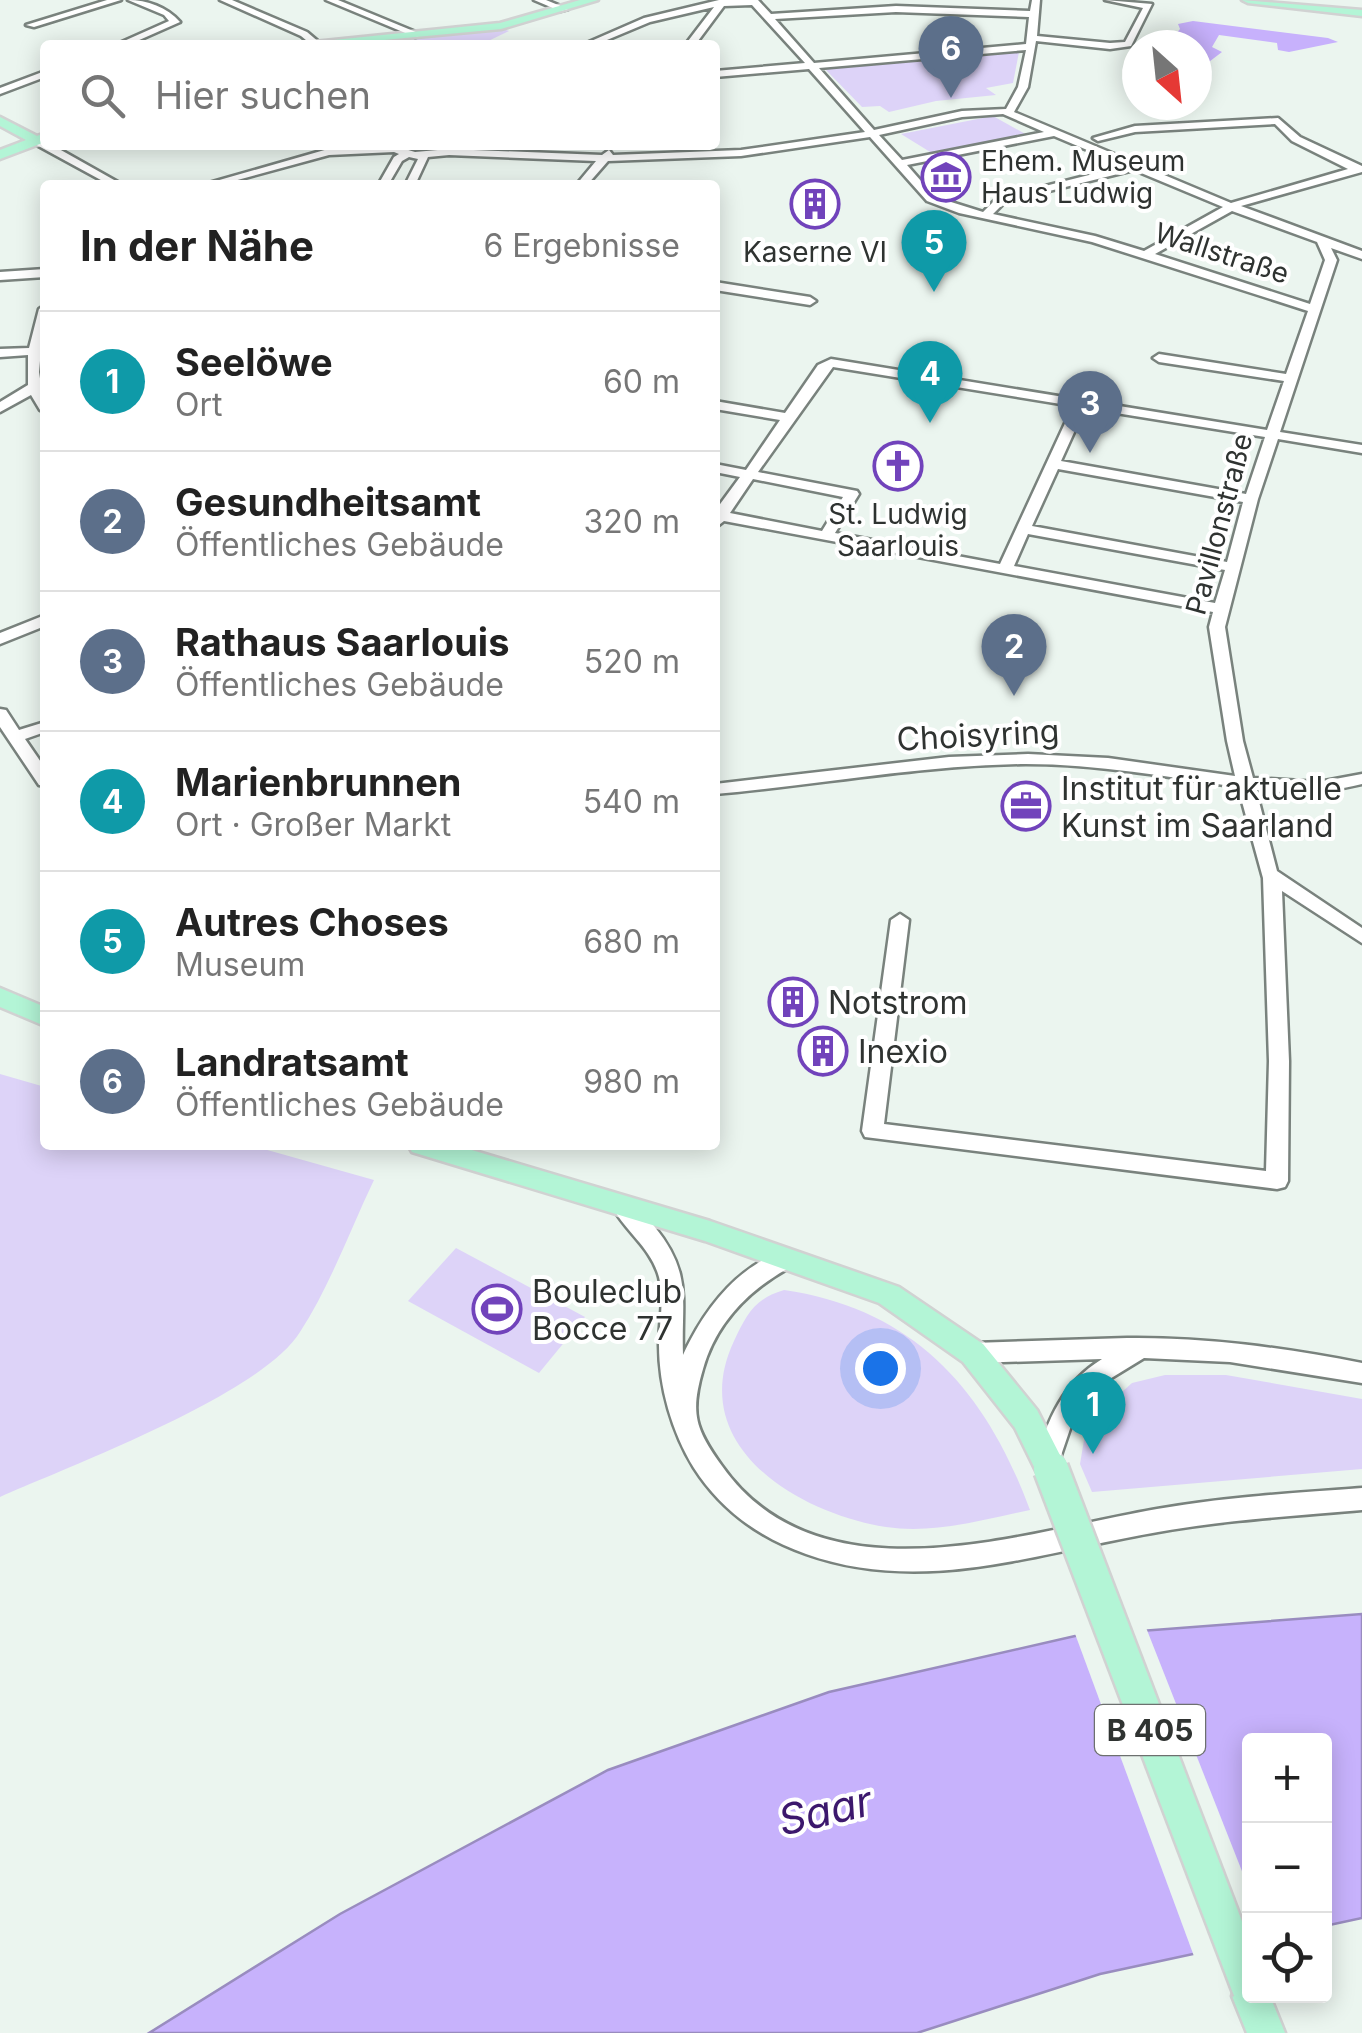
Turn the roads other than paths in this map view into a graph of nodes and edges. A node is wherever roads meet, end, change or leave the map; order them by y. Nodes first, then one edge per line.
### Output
1 (117, 0) edge
2 (132, 0) edge
3 (224, 0) edge
4 (330, 0) edge
5 (538, 0) edge
6 (592, 0) edge
7 (1036, 0) edge
8 (1109, 0) edge
9 (1248, 0) edge
10 (721, 1) edge
11 (754, 1) edge
12 (564, 9) junction
13 (1362, 13) edge
14 (1033, 14) junction
15 (767, 17) junction
16 (31, 25) dead end
17 (418, 34) junction
18 (132, 40) edge
19 (311, 40) edge
20 (349, 40) edge
21 (597, 40) edge
22 (694, 40) edge
23 (1031, 43) junction
24 (810, 66) junction
25 (720, 74) edge
26 (40, 76) edge
27 (0, 90) edge
28 (1012, 109) junction
29 (0, 121) edge
30 (863, 122) junction
31 (873, 133) junction
32 (1054, 133) junction
33 (1098, 138) junction
34 (40, 139) edge
35 (40, 139) edge
36 (720, 143) edge
37 (59, 150) edge
38 (317, 150) edge
39 (399, 150) edge
40 (612, 150) edge
41 (429, 151) edge
42 (0, 156) edge
43 (606, 158) junction
44 (898, 164) junction
45 (1133, 167) junction
46 (1360, 169) edge
47 (110, 180) edge
48 (223, 180) edge
49 (386, 180) edge
50 (413, 180) edge
51 (586, 180) edge
52 (1244, 200) junction
53 (1229, 206) junction
54 (986, 215) junction
55 (1320, 238) junction
56 (1145, 255) junction
57 (1362, 255) edge
58 (1330, 260) junction
59 (40, 273) edge
60 (0, 276) edge
61 (720, 287) edge
62 (810, 300) dead end
63 (1313, 309) junction
64 (40, 330) edge
65 (35, 351) junction
66 (0, 353) edge
67 (1158, 358) dead end
68 (1290, 378) junction
69 (39, 398) edge
70 (1082, 403) junction
71 (720, 405) edge
72 (1, 408) edge
73 (791, 418) junction
74 (1272, 435) junction
75 (1362, 448) edge
76 (1052, 464) junction
77 (720, 469) edge
78 (750, 474) junction
79 (1251, 499) junction
80 (720, 514) edge
81 (720, 518) edge
82 (1023, 528) junction
83 (826, 536) junction
84 (1006, 567) junction
85 (1232, 567) junction
86 (1220, 608) junction
87 (40, 622) edge
88 (0, 640) edge
89 (0, 714) edge
90 (40, 729) edge
91 (16, 736) junction
92 (40, 773) edge
93 (1362, 779) edge
94 (1245, 782) junction
95 (720, 788) edge
96 (1272, 877) junction
97 (900, 920) dead end
98 (1362, 937) edge
99 (0, 998) edge
100 (40, 1015) edge
101 (438, 1150) edge
102 (464, 1150) edge
103 (487, 1165) junction
104 (624, 1208) junction
105 (788, 1258) junction
106 (1147, 1348) junction
107 (973, 1353) junction
108 (1362, 1373) edge
109 (684, 1418) junction
110 (1049, 1465) junction
111 (1362, 1499) edge
112 (1242, 1972) edge
113 (1254, 2003) edge
114 (1266, 2033) edge

1 - 16 street
2 - 18 street
3 - 19 street
4 - 17 street
5 - 12 street
6 - 12 main road
7 - 14 street
8 - 23 street
9 - 13 main road
10 - 11 street
10 - 21 street
10 - 22 street
11 - 15 street
12 - 17 main road
14 - 15 street
14 - 23 street
15 - 24 street
17 - 20 main road
23 - 24 street
23 - 28 street
24 - 25 street
24 - 30 street
26 - 27 street
28 - 30 street
28 - 31 street
28 - 32 street
28 - 33 street
29 - 34 main road
30 - 31 street
30 - 36 street
31 - 43 street
31 - 44 street
32 - 44 street
32 - 45 street
33 - 46 street
33 - 52 street
35 - 42 main road
37 - 47 street
38 - 48 street
39 - 41 street
39 - 49 street
40 - 43 street
41 - 43 street
41 - 50 street
43 - 51 street
44 - 54 street, Wallstraße
45 - 53 street
45 - 54 street
46 - 52 street
52 - 53 street
52 - 55 street
53 - 55 street
53 - 56 street
54 - 56 street, Wallstraße
55 - 57 street
55 - 58 street
56 - 63 street, Wallstraße
57 - 58 street
58 - 63 street, Pavillonstraße
59 - 60 street
61 - 62 street
63 - 68 street, Pavillonstraße
64 - 65 street
65 - 66 street
65 - 69 street
67 - 68 street
68 - 74 street, Pavillonstraße
69 - 72 street
70 - 73 street
70 - 74 street
70 - 76 street
71 - 73 street
73 - 78 street
74 - 75 street
74 - 79 street, Pavillonstraße
76 - 79 street
76 - 82 street
77 - 78 street
78 - 80 street
78 - 83 street
79 - 85 street, Pavillonstraße
81 - 83 street
82 - 84 street
82 - 85 street
83 - 84 street
84 - 86 street
85 - 86 street, Pavillonstraße
86 - 94 street, Pavillonstraße
87 - 88 street
89 - 91 street
90 - 91 street
91 - 92 street
93 - 94 street, Choisyring
94 - 95 street, Choisyring
94 - 96 street, Pavillonstraße
96 - 97 street, Pavillonstraße
96 - 98 street
99 - 100 main road
101 - 103 main road, B 405
102 - 103 street
103 - 104 main road, B 405
104 - 105 main road, B 405
104 - 109 street
105 - 107 main road, B 405
105 - 109 street
106 - 107 street
106 - 108 street
106 - 110 street
107 - 110 main road, B 405
109 - 111 street
110 - 112 main road, B 405, bridge
113 - 114 main road, B 405

